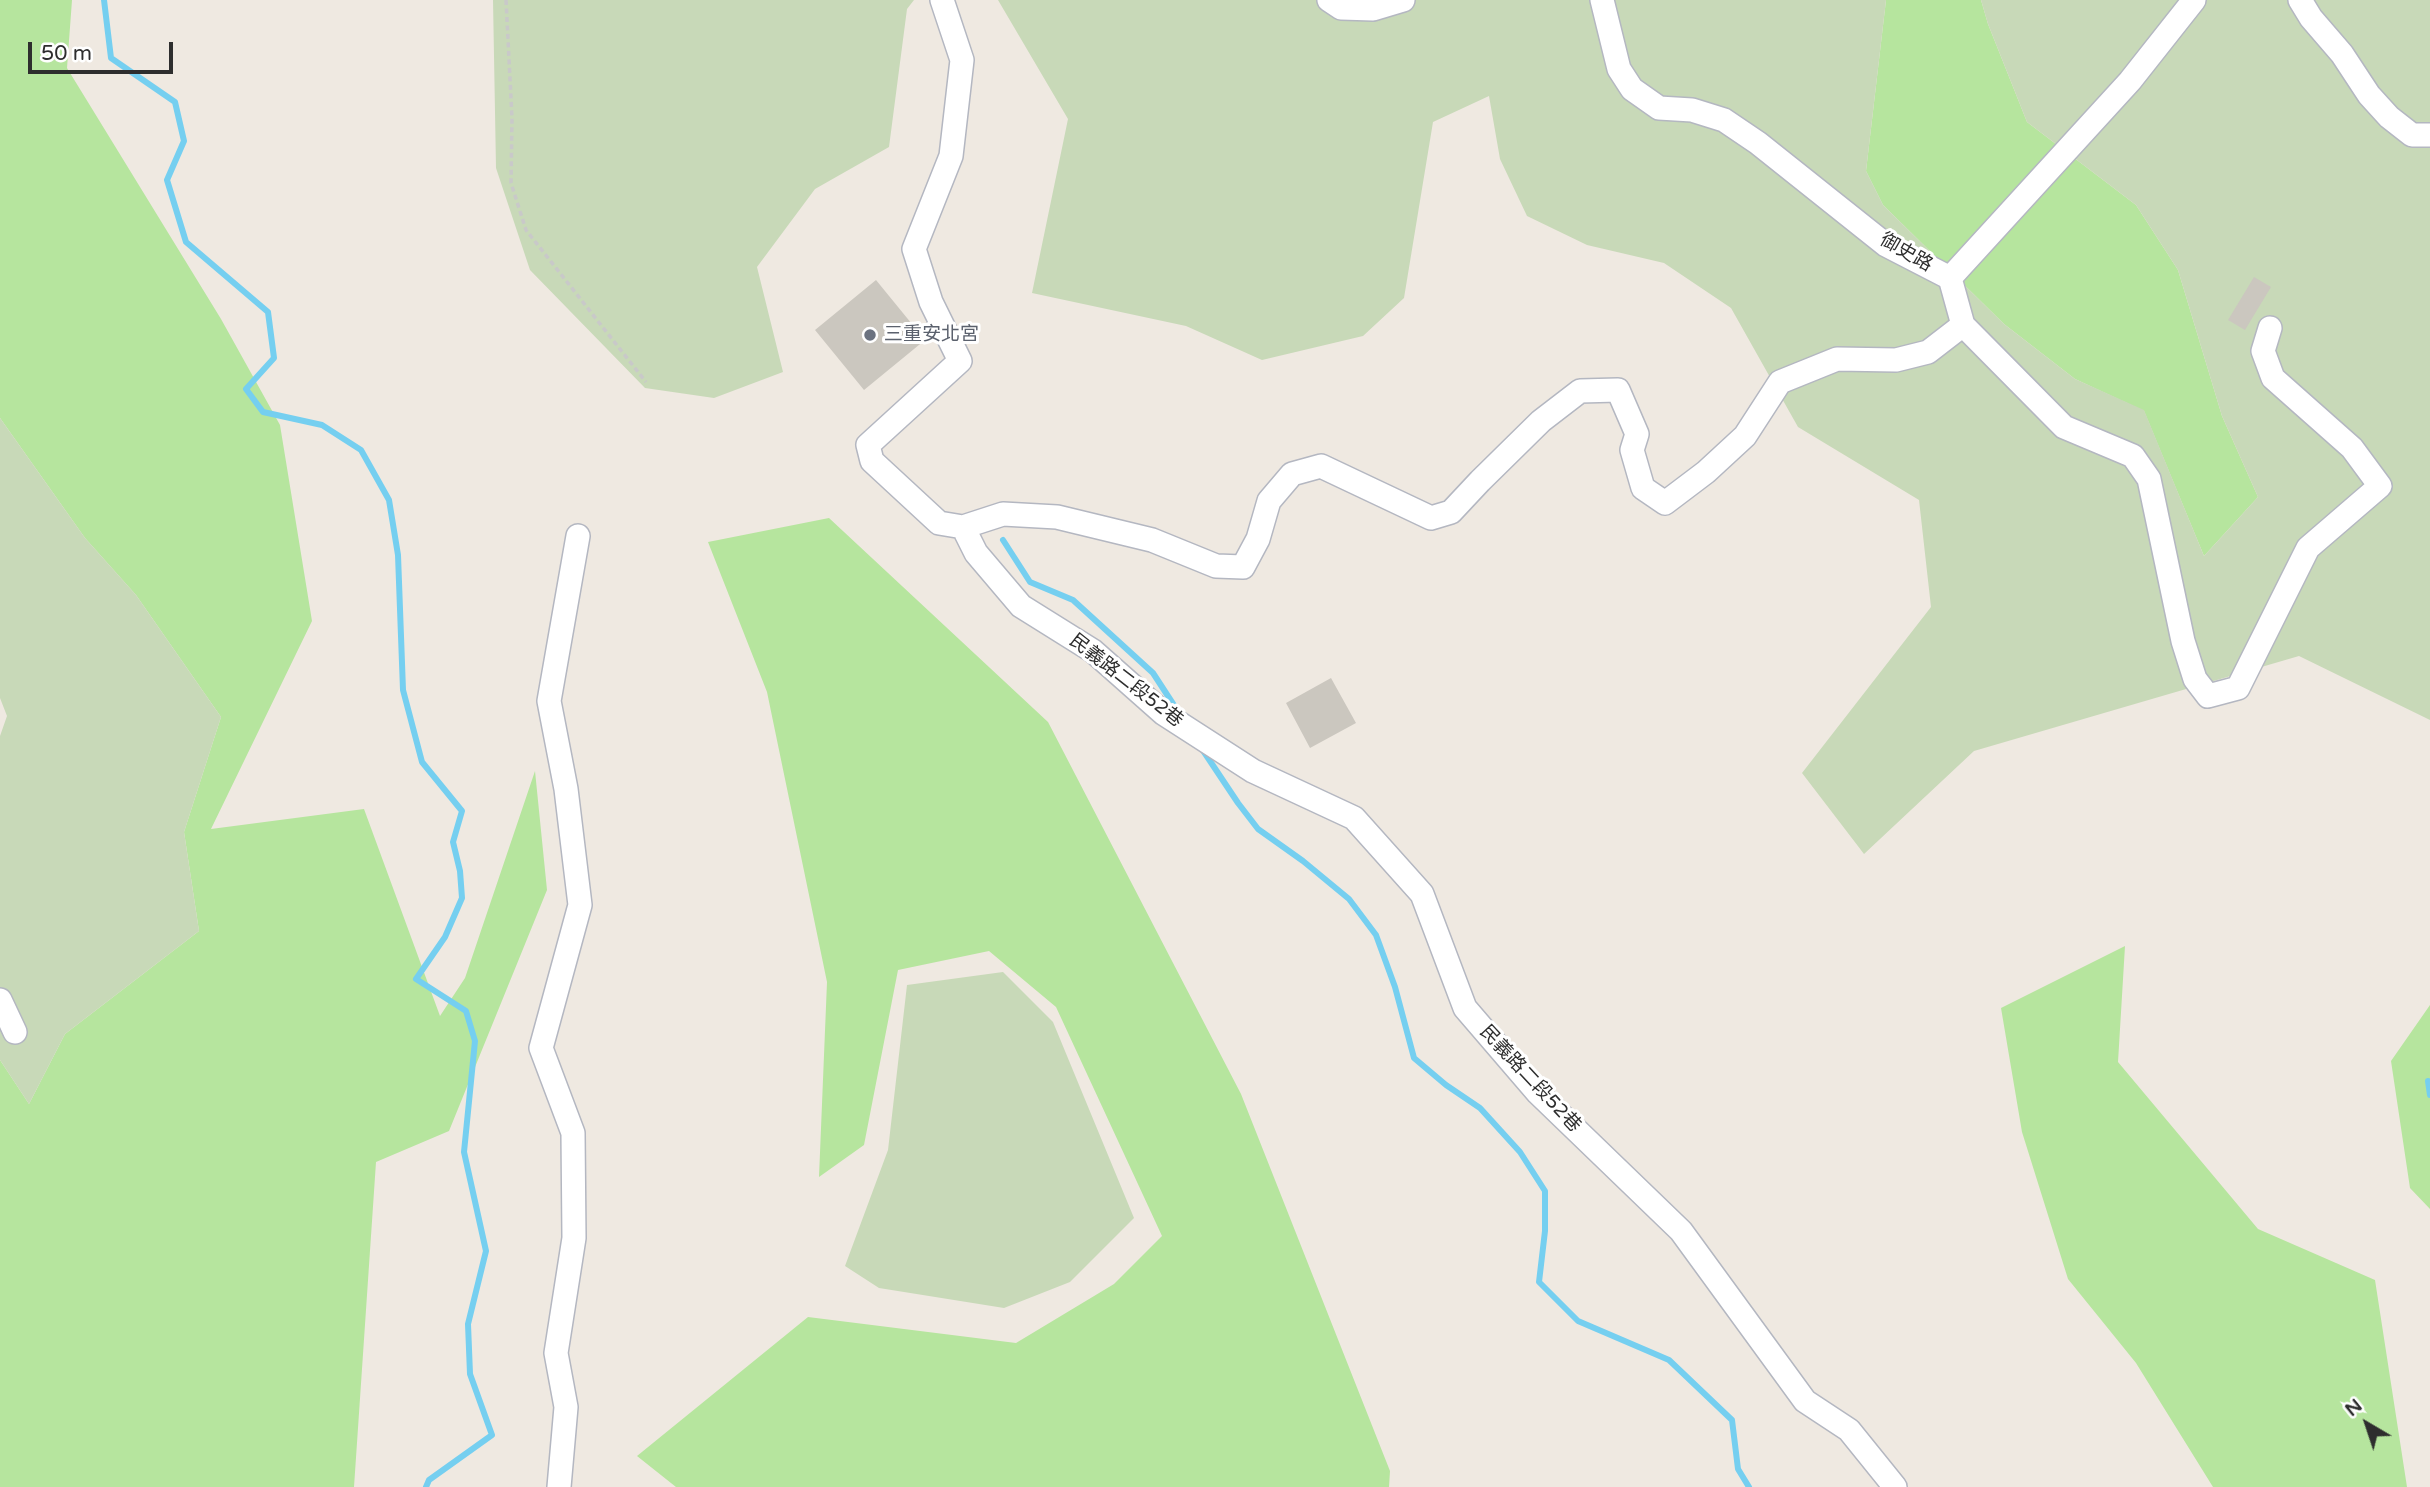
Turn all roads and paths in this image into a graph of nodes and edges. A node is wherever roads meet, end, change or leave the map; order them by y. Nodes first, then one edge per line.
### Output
1 (506, 0) edge
2 (942, 0) edge
3 (1329, 0) edge
4 (1403, 0) edge
5 (1602, 0) edge
6 (2194, 0) edge
7 (2300, 0) edge
8 (2430, 135) edge
9 (1950, 278) junction
10 (1963, 324) junction
11 (2270, 328) dead end
12 (646, 383) dead end
13 (963, 527) junction
14 (578, 536) dead end
15 (0, 1000) edge
16 (15, 1032) dead end
17 (559, 1487) edge
18 (1895, 1487) edge

1 - 12 path
2 - 13 street
3 - 4 street
5 - 9 street, 御史路
6 - 9 street, 御史路
7 - 8 street
9 - 10 street
10 - 11 street
10 - 13 street
13 - 18 street, 民義路二段52巷
14 - 17 street
15 - 16 street

